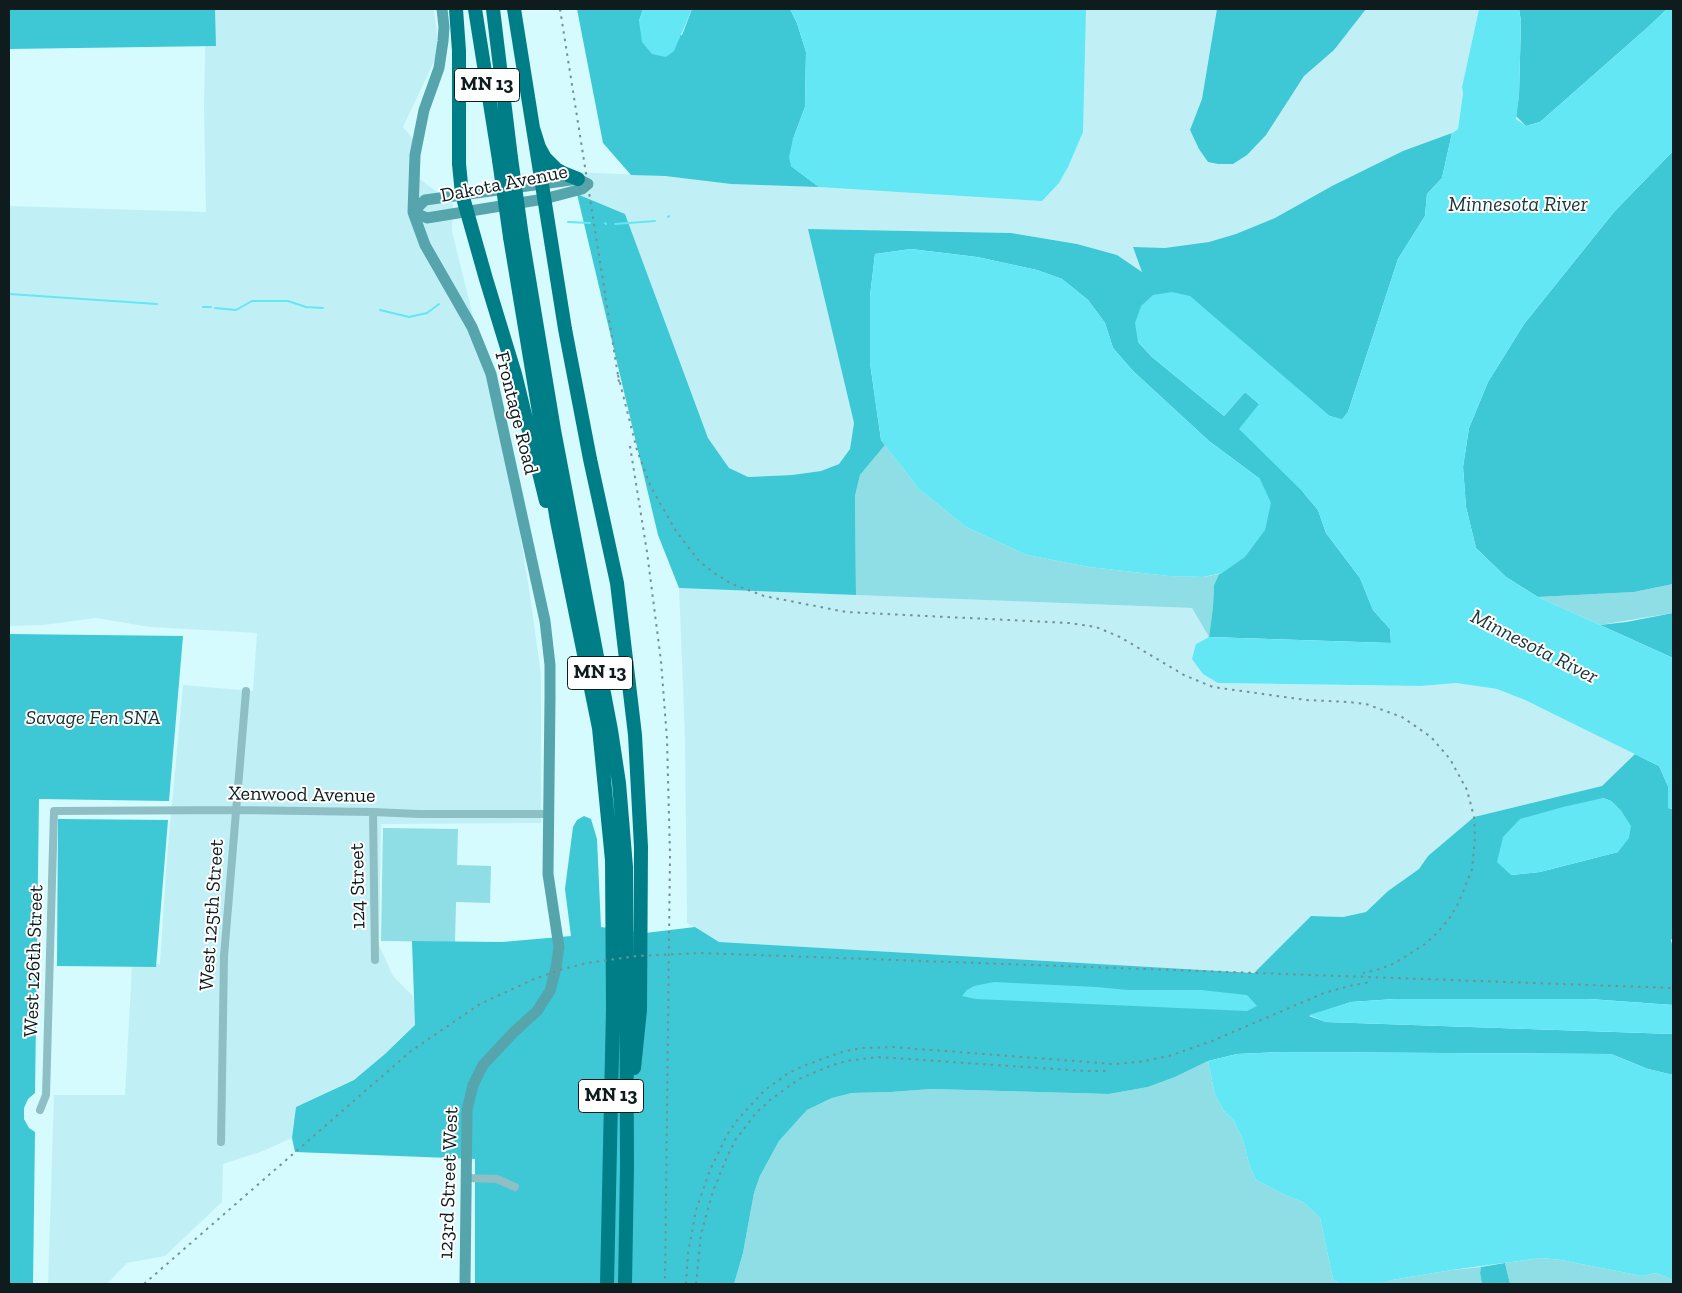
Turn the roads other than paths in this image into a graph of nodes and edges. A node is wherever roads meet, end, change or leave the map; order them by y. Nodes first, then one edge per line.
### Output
1 (442, 9) edge
2 (456, 9) edge
3 (475, 9) edge
4 (493, 9) edge
5 (514, 9) edge
6 (533, 128) junction
7 (505, 159) junction
8 (578, 179) junction
9 (542, 183) junction
10 (462, 194) junction
11 (544, 199) junction
12 (413, 212) junction
13 (466, 212) junction
14 (516, 237) junction
15 (566, 562) junction
16 (246, 691) dead end
17 (236, 810) junction
18 (54, 811) joint
19 (373, 812) junction
20 (549, 814) junction
21 (375, 960) dead end
22 (40, 1110) dead end
23 (627, 1114) junction
24 (221, 1142) dead end
25 (466, 1178) junction
26 (515, 1187) dead end
27 (465, 1284) edge
28 (607, 1284) edge
29 (625, 1284) edge

1 - 12 street, Frontage Road
2 - 10 highway
3 - 7 highway, MN 13
4 - 7 highway, MN 13
5 - 6 highway
6 - 8 highway
6 - 9 highway
7 - 14 highway, MN 13, bridge
8 - 9 street, Dakota Avenue
8 - 11 street, Dakota Avenue
9 - 10 street, Dakota Avenue
9 - 11 highway
10 - 12 street, Dakota Avenue
10 - 13 highway
11 - 13 street, Dakota Avenue
11 - 23 highway
12 - 13 street, Dakota Avenue
12 - 20 street, Frontage Road
13 - 15 highway
14 - 15 highway, MN 13
14 - 23 highway, MN 13
15 - 28 highway, MN 13
16 - 17 street, West 125th Street
17 - 18 street, Xenwood Avenue
17 - 19 street, Xenwood Avenue
17 - 24 street, West 125th Street
18 - 22 street, West 126th Street
19 - 20 street, Xenwood Avenue
19 - 21 street, 124 Street
20 - 25 street, 123rd Street West
23 - 29 highway, MN 13
25 - 26 street
25 - 27 street, 123rd Street West

